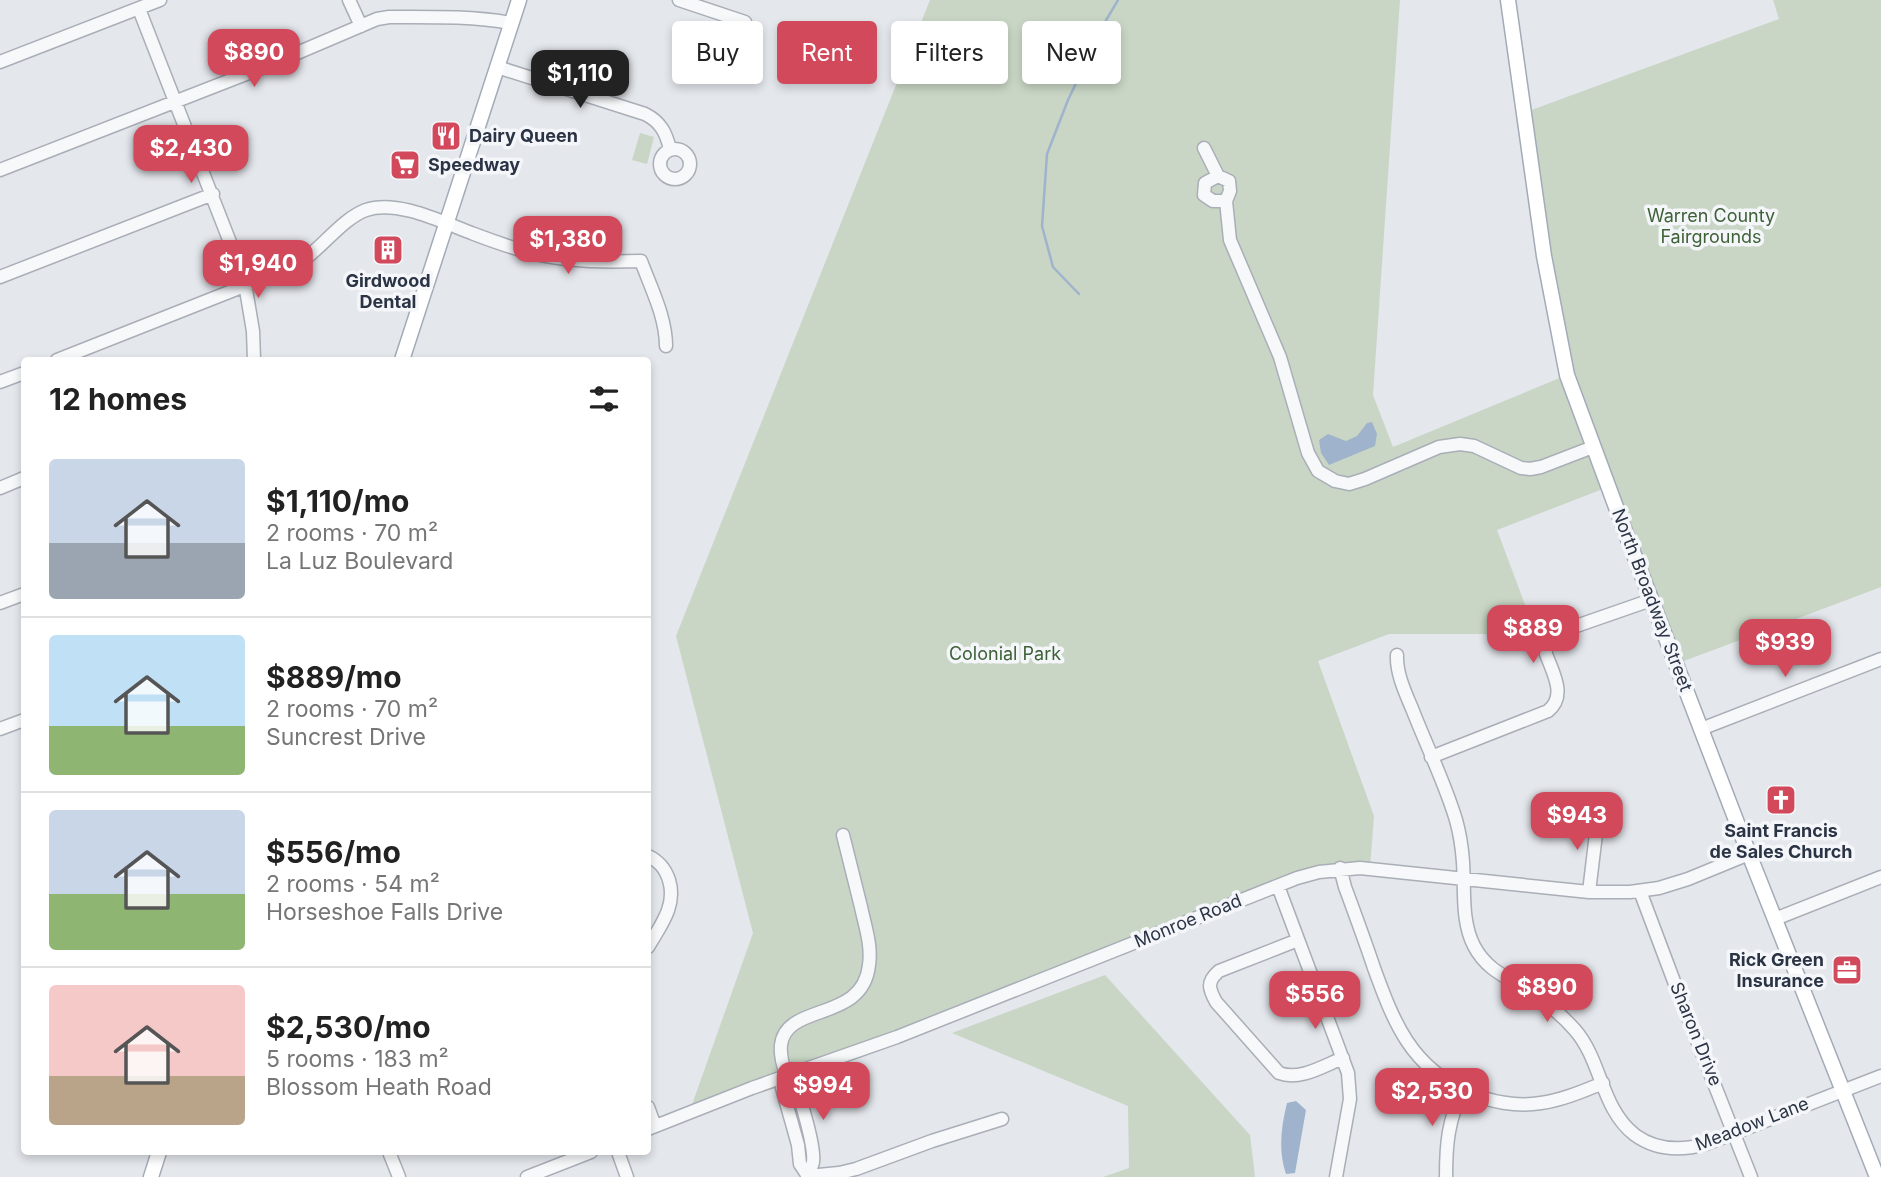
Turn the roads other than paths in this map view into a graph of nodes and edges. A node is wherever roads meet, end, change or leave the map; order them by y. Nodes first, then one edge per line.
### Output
1 (160, 0) edge
2 (349, 0) edge
3 (519, 0) edge
4 (680, 0) edge
5 (1508, 0) edge
6 (139, 9) junction
7 (742, 21) edge
8 (511, 23) junction
9 (361, 26) junction
10 (0, 62) edge
11 (497, 67) junction
12 (176, 101) junction
13 (1204, 148) dead end
14 (670, 149) dead end
15 (0, 170) edge
16 (1218, 176) junction
17 (212, 194) junction
18 (1226, 201) junction
19 (447, 223) junction
20 (0, 277) edge
21 (246, 286) junction
22 (666, 346) dead end
23 (65, 357) edge
24 (254, 357) edge
25 (403, 357) edge
26 (21, 374) edge
27 (0, 382) edge
28 (1593, 447) junction
29 (21, 479) edge
30 (0, 488) edge
31 (21, 594) edge
32 (1651, 600) junction
33 (0, 603) edge
34 (1397, 655) dead end
35 (1881, 659) edge
36 (21, 721) edge
37 (0, 729) edge
38 (1701, 729) junction
39 (1432, 757) junction
40 (1598, 817) dead end
41 (844, 835) dead end
42 (1749, 854) junction
43 (651, 858) edge
44 (1340, 869) junction
45 (1881, 877) edge
46 (1464, 878) junction
47 (1278, 886) junction
48 (1640, 891) junction
49 (1589, 892) junction
50 (1775, 919) junction
51 (1298, 940) junction
52 (651, 942) edge
53 (1343, 1058) junction
54 (787, 1076) junction
55 (1881, 1076) edge
56 (1602, 1083) junction
57 (1463, 1090) junction
58 (1843, 1090) junction
59 (1002, 1119) dead end
60 (651, 1128) edge
61 (1735, 1133) junction
62 (158, 1155) edge
63 (390, 1155) edge
64 (583, 1155) edge
65 (619, 1155) edge
66 (808, 1176) edge
67 (151, 1177) edge
68 (399, 1177) edge
69 (527, 1177) edge
70 (627, 1177) edge
71 (1336, 1177) edge
72 (1446, 1177) edge
73 (1751, 1177) edge
74 (1878, 1177) edge

1 - 6 street
2 - 9 street
3 - 8 main road
4 - 7 street
5 - 28 main road, North Broadway Street
6 - 10 street
6 - 12 street
8 - 9 street
8 - 11 main road
9 - 12 street
11 - 14 street
11 - 19 main road
12 - 15 street
12 - 17 street
13 - 16 street
16 - 18 street
16 - 18 street
17 - 20 street
17 - 21 street
18 - 28 street
19 - 21 street
19 - 22 street
19 - 25 main road
21 - 23 street
21 - 24 street
26 - 27 street
28 - 32 main road, North Broadway Street
29 - 30 street
31 - 33 street
32 - 38 main road, North Broadway Street
32 - 39 street
34 - 39 street, Meadow Lane
35 - 38 street
36 - 37 street
38 - 42 main road, North Broadway Street
39 - 46 street, Meadow Lane
40 - 49 street
41 - 54 street
42 - 48 street, Monroe Road
42 - 50 main road, North Broadway Street
43 - 52 street
44 - 46 street, Monroe Road
44 - 47 street, Monroe Road
44 - 57 street
45 - 50 street
46 - 49 street, Monroe Road
46 - 56 street, Meadow Lane
47 - 51 street
47 - 54 street, Monroe Road
48 - 49 street, Monroe Road
48 - 61 street, Sharon Drive
50 - 58 main road, North Broadway Street
51 - 53 street
51 - 53 street
53 - 71 street
54 - 60 street, Monroe Road
54 - 66 street
55 - 58 street, Meadow Lane
56 - 57 street
56 - 61 street, Meadow Lane
57 - 72 street
58 - 61 street, Meadow Lane
58 - 74 main road, North Broadway Street
59 - 66 street
61 - 73 street, Sharon Drive
62 - 67 main road
63 - 68 street
64 - 69 street
65 - 70 street

